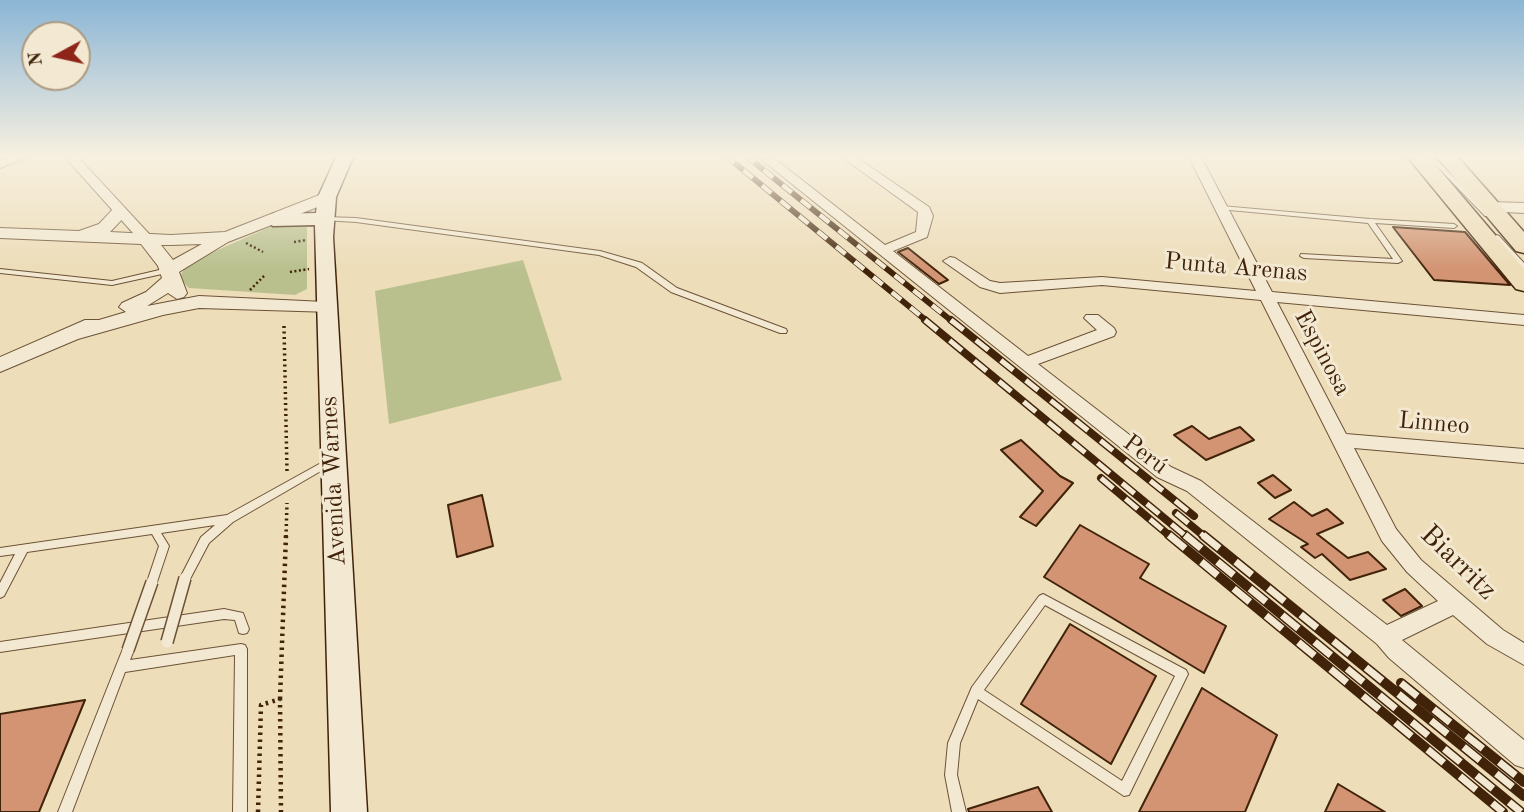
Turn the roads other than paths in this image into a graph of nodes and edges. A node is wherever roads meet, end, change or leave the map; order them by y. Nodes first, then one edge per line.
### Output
1 (103, 193) edge
2 (329, 193) edge
3 (811, 193) edge
4 (898, 193) edge
5 (1213, 193) edge
6 (1447, 193) edge
7 (1463, 193) edge
8 (1464, 193) edge
9 (1471, 193) edge
10 (327, 197) junction
11 (1221, 208) junction
12 (1524, 208) edge
13 (120, 212) junction
14 (1484, 212) junction
15 (324, 219) junction
16 (273, 220) junction
17 (1370, 221) junction
18 (1454, 226) dead end
19 (0, 233) edge
20 (76, 236) junction
21 (228, 237) junction
22 (146, 239) junction
23 (1490, 246) junction
24 (1524, 248) edge
25 (884, 250) junction
26 (1304, 256) dead end
27 (950, 261) dead end
28 (1524, 267) edge
29 (0, 271) edge
30 (169, 276) junction
31 (1524, 284) edge
32 (1264, 295) junction
33 (199, 302) junction
34 (326, 307) junction
35 (1092, 318) dead end
36 (1524, 320) edge
37 (783, 331) dead end
38 (80, 332) junction
39 (1027, 362) junction
40 (0, 365) edge
41 (1340, 440) junction
42 (1524, 456) edge
43 (335, 460) junction
44 (229, 519) junction
45 (155, 531) junction
46 (1389, 535) joint
47 (24, 548) junction
48 (0, 552) edge
49 (0, 593) edge
50 (1455, 603) junction
51 (243, 629) dead end
52 (1385, 637) junction
53 (0, 647) edge
54 (1524, 655) edge
55 (161, 661) junction
56 (122, 667) junction
57 (976, 691) junction
58 (1524, 756) edge
59 (65, 812) edge
60 (240, 812) edge
61 (349, 812) edge
62 (959, 812) edge

1 - 13 street
2 - 10 main road, Avenida Warnes
3 - 25 street, Perú
4 - 25 street
5 - 11 street, Espinosa
6 - 23 main road
7 - 24 lane
8 - 14 lane
9 - 14 main road
10 - 15 main road, Avenida Warnes
10 - 16 street
11 - 17 lane
11 - 32 street, Espinosa
12 - 14 street
13 - 20 street
13 - 22 street
14 - 23 lane
14 - 24 main road
14 - 28 lane
15 - 16 main road
15 - 34 main road, Avenida Warnes
15 - 37 lane
16 - 21 street
17 - 18 lane
17 - 26 lane
19 - 20 street
20 - 22 street
21 - 22 street
21 - 30 street
22 - 30 street
23 - 31 main road
25 - 39 street, Perú
27 - 32 street, Punta Arenas
29 - 30 lane
30 - 33 street
30 - 38 street
32 - 36 street, Punta Arenas
32 - 41 street, Espinosa
33 - 34 street
33 - 38 street
34 - 43 main road, Avenida Warnes
35 - 39 street
38 - 40 street
39 - 52 street, Perú
41 - 42 street, Linneo
41 - 46 street, Espinosa
43 - 44 lane
43 - 61 main road, Avenida Warnes
44 - 45 lane
44 - 55 lane, bridge
45 - 47 lane
45 - 56 lane, bridge
46 - 50 street, Biarritz
47 - 48 lane
47 - 49 lane
50 - 52 street
50 - 54 street, Biarritz
51 - 53 lane
52 - 58 street, Perú
55 - 56 lane
55 - 60 lane
56 - 59 lane
57 - 57 lane
57 - 62 lane

